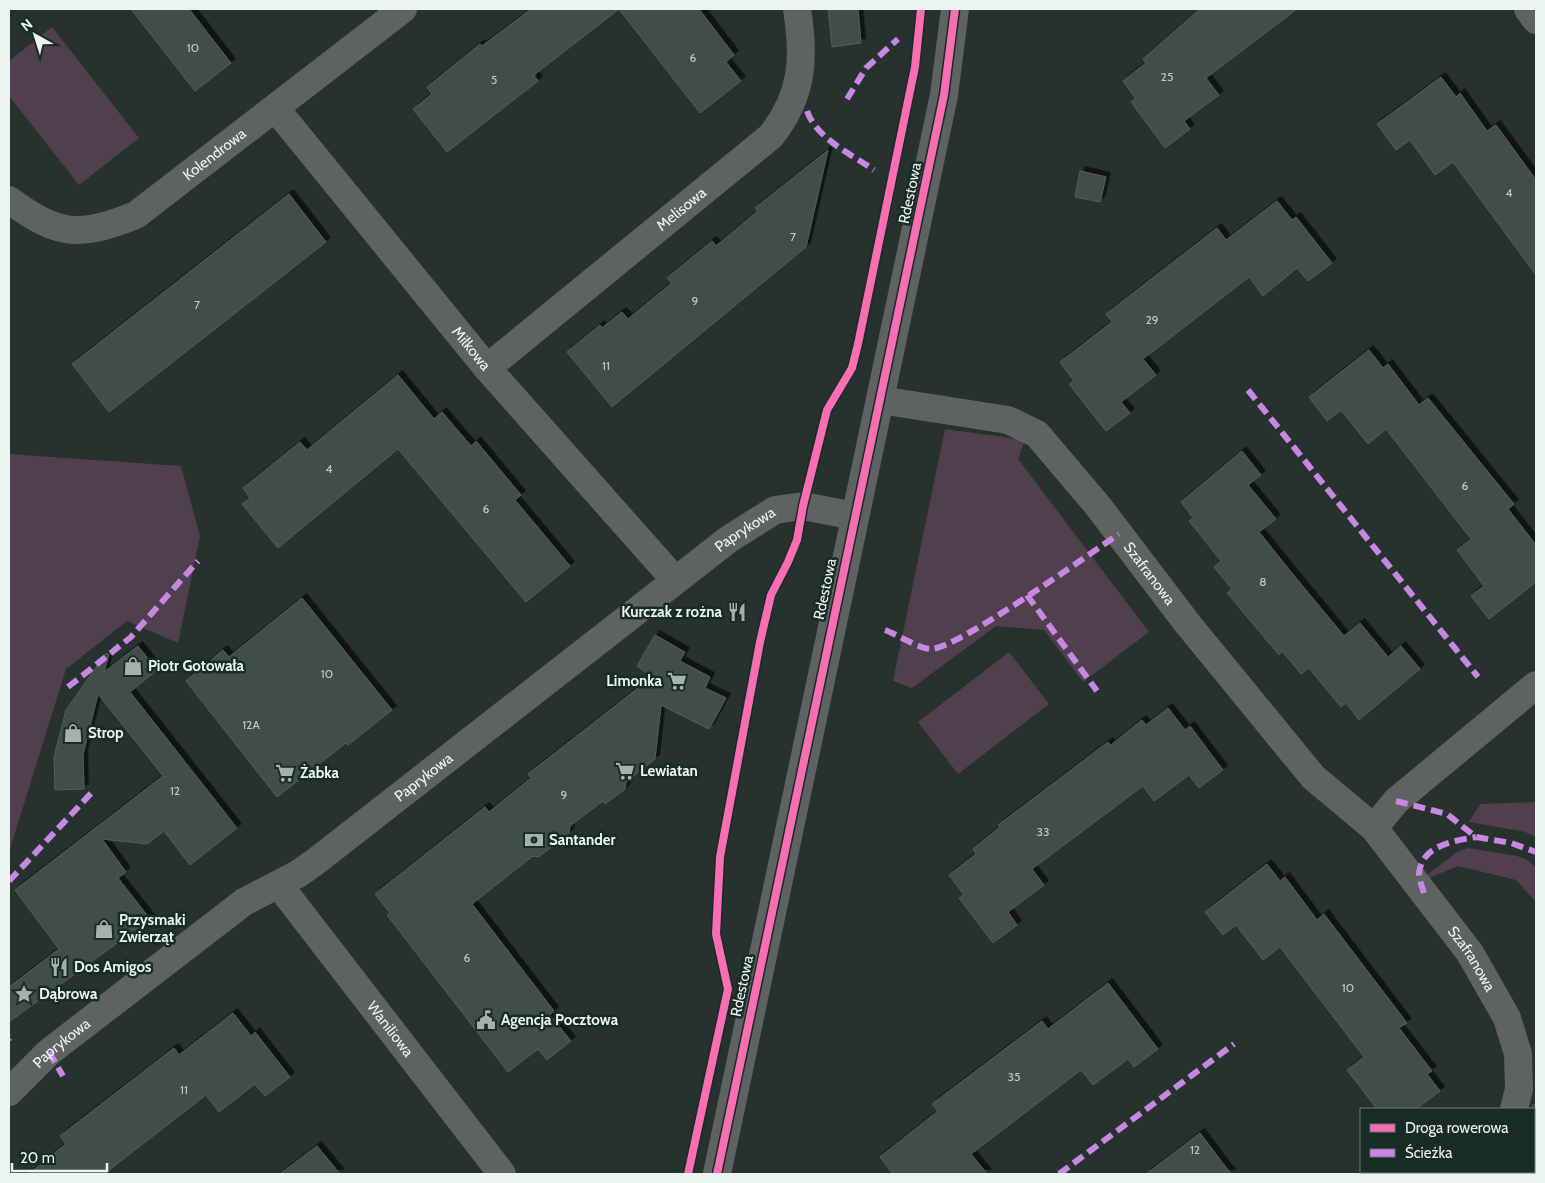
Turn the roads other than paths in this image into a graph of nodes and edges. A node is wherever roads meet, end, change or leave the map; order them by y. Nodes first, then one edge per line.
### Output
1 (403, 9) edge
2 (798, 9) edge
3 (955, 9) edge
4 (1528, 9) edge
5 (1536, 20) edge
6 (276, 109) junction
7 (9, 200) edge
8 (487, 368) junction
9 (880, 400) junction
10 (854, 516) junction
11 (675, 580) junction
12 (1536, 684) edge
13 (1374, 828) junction
14 (279, 885) junction
15 (9, 1092) edge
16 (1514, 1108) edge
17 (502, 1174) edge
18 (717, 1174) edge

1 - 6 street, Kolendrowa
2 - 8 street, Melisowa
3 - 9 street, Rdestowa
4 - 5 street
6 - 7 street, Kolendrowa
6 - 8 street, Miłkowa
8 - 11 street, Miłkowa
9 - 10 street, Rdestowa
9 - 13 street, Szafranowa
10 - 11 street, Paprykowa
10 - 18 street, Rdestowa
11 - 14 street, Paprykowa
12 - 13 street
13 - 16 street, Szafranowa
14 - 15 street, Paprykowa
14 - 17 street, Waniliowa

